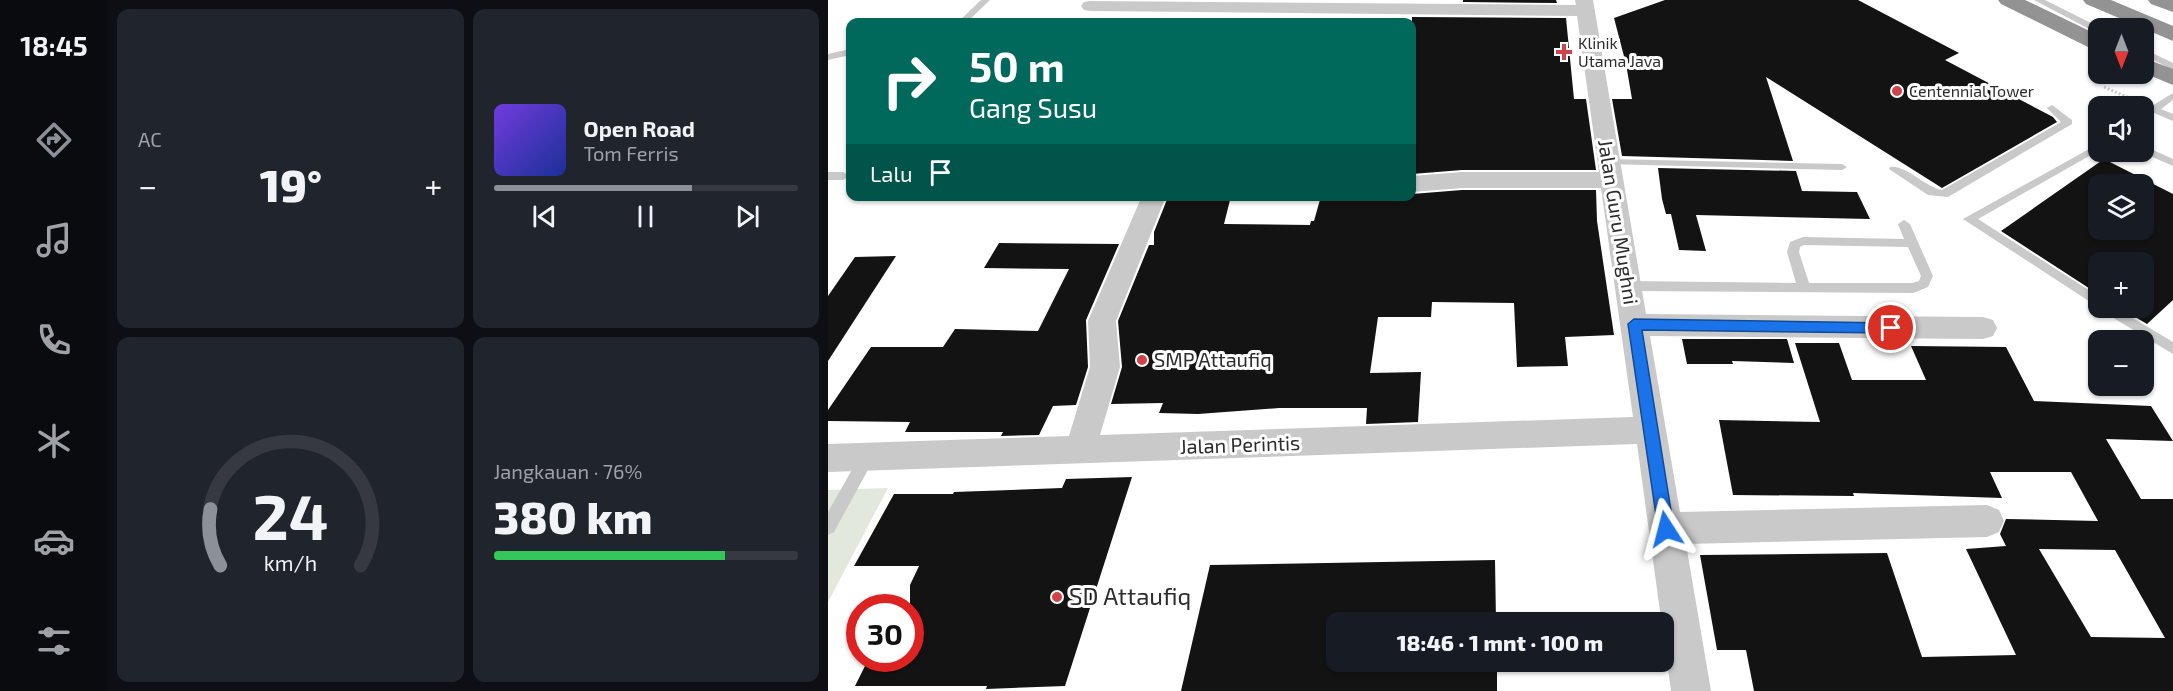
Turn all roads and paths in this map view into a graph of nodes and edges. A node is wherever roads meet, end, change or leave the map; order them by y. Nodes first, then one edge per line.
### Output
1 (986, 0) edge
2 (2008, 0) edge
3 (2038, 0) edge
4 (2058, 0) edge
5 (2093, 0) edge
6 (2158, 0) edge
7 (1587, 3) edge
8 (1090, 6) dead end
9 (2173, 6) edge
10 (1263, 15) edge
11 (966, 18) edge
12 (2098, 18) edge
13 (2088, 25) edge
14 (2173, 34) edge
15 (2088, 38) edge
16 (2154, 42) edge
17 (2173, 51) edge
18 (846, 53) edge
19 (828, 57) edge
20 (2154, 57) edge
21 (2173, 67) edge
22 (2154, 69) edge
23 (2173, 78) edge
24 (2104, 87) dead end
25 (2124, 96) edge
26 (2173, 96) edge
27 (2052, 108) dead end
28 (2154, 108) edge
29 (2154, 113) edge
30 (2173, 118) edge
31 (2088, 153) edge
32 (2154, 154) edge
33 (2173, 163) edge
34 (1842, 167) dead end
35 (1894, 169) dead end
36 (1611, 172) junction
37 (828, 176) edge
38 (843, 176) dead end
39 (1416, 184) edge
40 (1152, 201) edge
41 (1904, 224) dead end
42 (1913, 243) junction
43 (1803, 285) junction
44 (1628, 286) junction
45 (2088, 296) edge
46 (2123, 318) edge
47 (1634, 324) junction
48 (1983, 328) dead end
49 (2173, 349) edge
50 (1651, 430) junction
51 (1080, 451) junction
52 (867, 457) junction
53 (828, 458) edge
54 (1987, 521) dead end
55 (828, 527) edge
56 (1666, 529) junction
57 (1692, 691) edge

1 - 11 lane
2 - 15 highway
3 - 13 lane
4 - 12 highway
5 - 14 highway
6 - 9 highway
7 - 10 street
7 - 36 street, Jalan Guru Mughni
8 - 10 street
16 - 17 highway
18 - 19 lane
20 - 21 lane
22 - 23 highway
24 - 25 path
26 - 28 lane
27 - 35 lane
29 - 30 lane
31 - 45 lane
32 - 33 lane
34 - 36 lane
36 - 39 street
36 - 44 street, Jalan Guru Mughni
37 - 38 lane
40 - 51 street
41 - 42 lane
42 - 43 lane
42 - 43 lane
43 - 44 lane
44 - 47 street, Jalan Guru Mughni
46 - 49 lane
47 - 48 street
47 - 50 street, Jalan Guru Mughni
50 - 51 street, Jalan Perintis
50 - 56 street, Jalan Guru Mughni
51 - 52 street, Jalan Perintis
52 - 53 street, Jalan Perintis
52 - 55 lane
54 - 56 street
56 - 57 street, Jalan Guru Mughni

